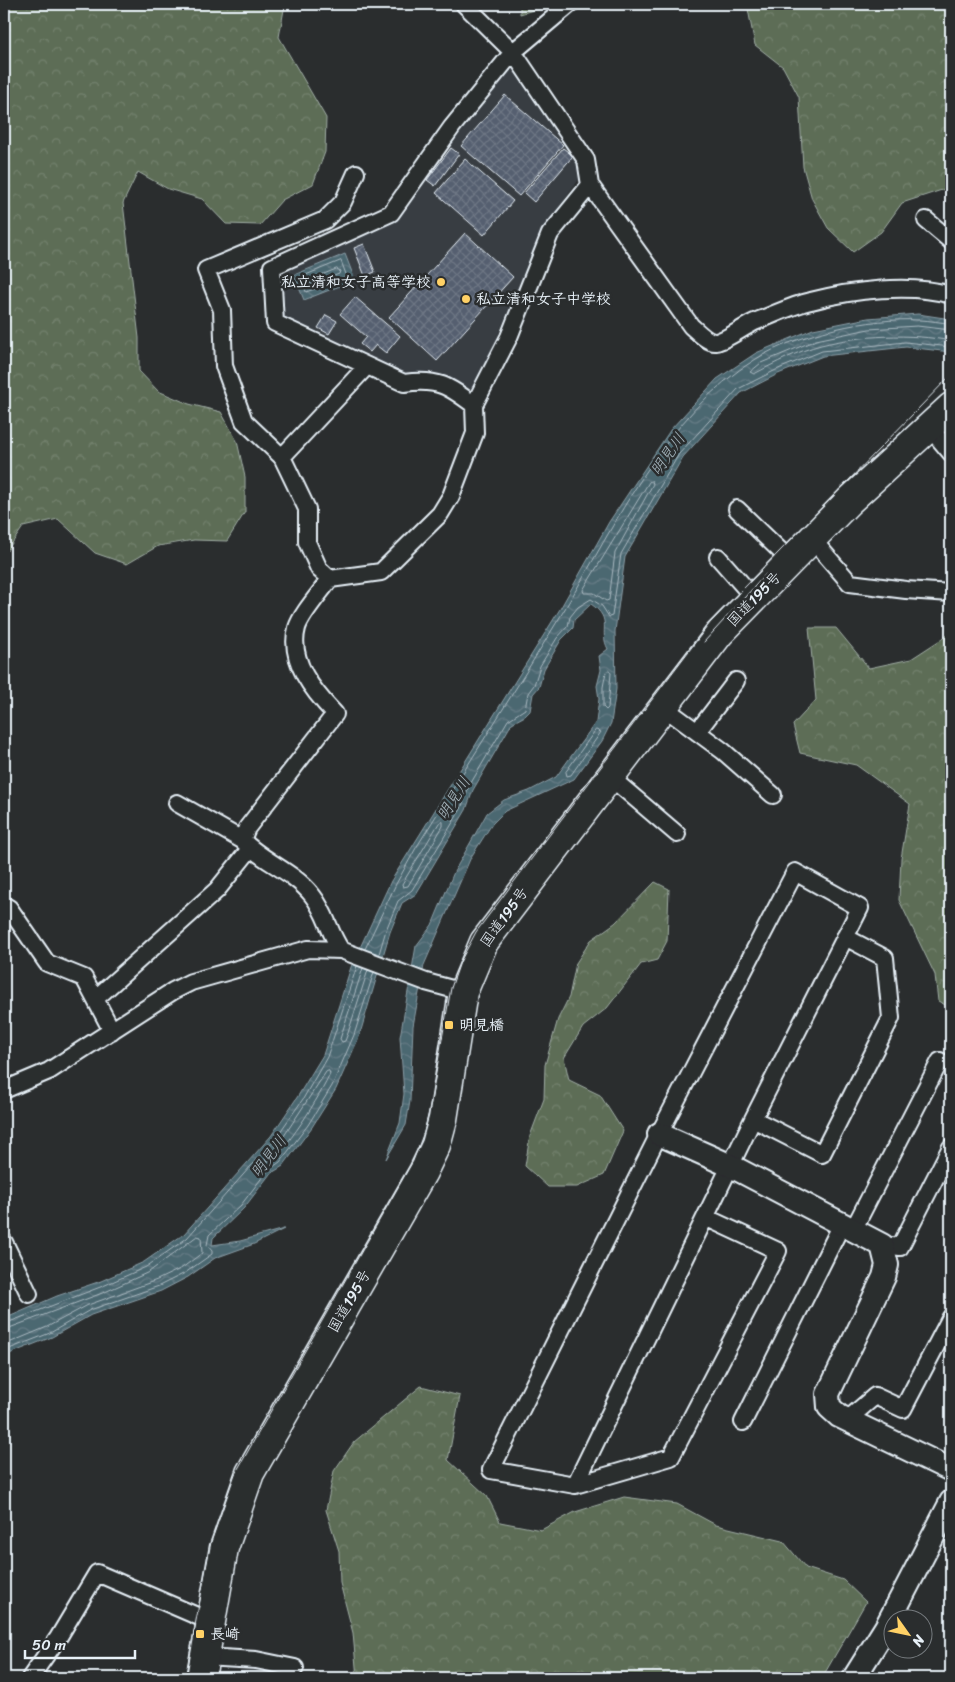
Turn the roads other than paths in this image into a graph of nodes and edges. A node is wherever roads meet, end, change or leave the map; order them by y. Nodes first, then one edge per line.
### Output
1 (464, 4) edge
2 (570, 4) edge
3 (513, 52) junction
4 (356, 173) dead end
5 (590, 185) junction
6 (926, 220) dead end
7 (951, 240) edge
8 (951, 295) edge
9 (367, 366) junction
10 (474, 405) junction
11 (951, 407) edge
12 (930, 428) junction
13 (951, 453) edge
14 (282, 457) junction
15 (737, 509) dead end
16 (812, 539) junction
17 (718, 557) dead end
18 (791, 561) junction
19 (330, 579) junction
20 (951, 593) edge
21 (754, 598) junction
22 (736, 681) dead end
23 (662, 706) junction
24 (697, 732) junction
25 (609, 776) junction
26 (773, 796) dead end
27 (178, 803) dead end
28 (677, 834) dead end
29 (246, 844) junction
30 (4, 905) edge
31 (845, 937) junction
32 (346, 952) junction
33 (463, 992) junction
34 (95, 999) junction
35 (112, 1031) junction
36 (940, 1060) dead end
37 (4, 1090) edge
38 (753, 1119) junction
39 (659, 1134) junction
40 (951, 1147) edge
41 (731, 1166) junction
42 (707, 1218) junction
43 (847, 1227) junction
44 (4, 1242) edge
45 (882, 1245) junction
46 (29, 1294) dead end
47 (951, 1317) edge
48 (847, 1420) junction
49 (743, 1422) dead end
50 (951, 1470) edge
51 (575, 1485) junction
52 (951, 1502) edge
53 (210, 1622) junction
54 (203, 1668) edge
55 (294, 1668) dead end
56 (30, 1678) edge
57 (854, 1678) edge

1 - 3 street
2 - 3 street
3 - 5 street
3 - 9 street
4 - 14 street
5 - 8 street
5 - 10 street
6 - 7 street
9 - 10 street
9 - 14 street
10 - 19 street
11 - 12 highway, 国道195号
12 - 13 street
12 - 16 highway, 国道195号
14 - 19 street
15 - 18 street
16 - 18 highway, 国道195号
16 - 20 street
17 - 21 street
18 - 21 highway, 国道195号
19 - 29 street
21 - 23 highway, 国道195号
22 - 24 street
23 - 24 street
23 - 25 highway, 国道195号
24 - 26 street
25 - 28 street
25 - 33 highway, 国道195号
27 - 29 street
29 - 32 street
29 - 34 street
30 - 34 street
31 - 38 street
31 - 38 street
31 - 39 street
32 - 33 street
32 - 35 street
33 - 53 highway, 国道195号
34 - 35 street
35 - 37 street
36 - 43 street
38 - 41 street
39 - 41 street
39 - 51 street
40 - 45 street
41 - 42 street
41 - 43 street
42 - 51 street
42 - 51 street
43 - 45 street
43 - 49 street
44 - 46 street
45 - 48 street
47 - 48 street
48 - 50 street
52 - 57 street
53 - 54 highway, 国道195号
53 - 56 street
54 - 55 street

